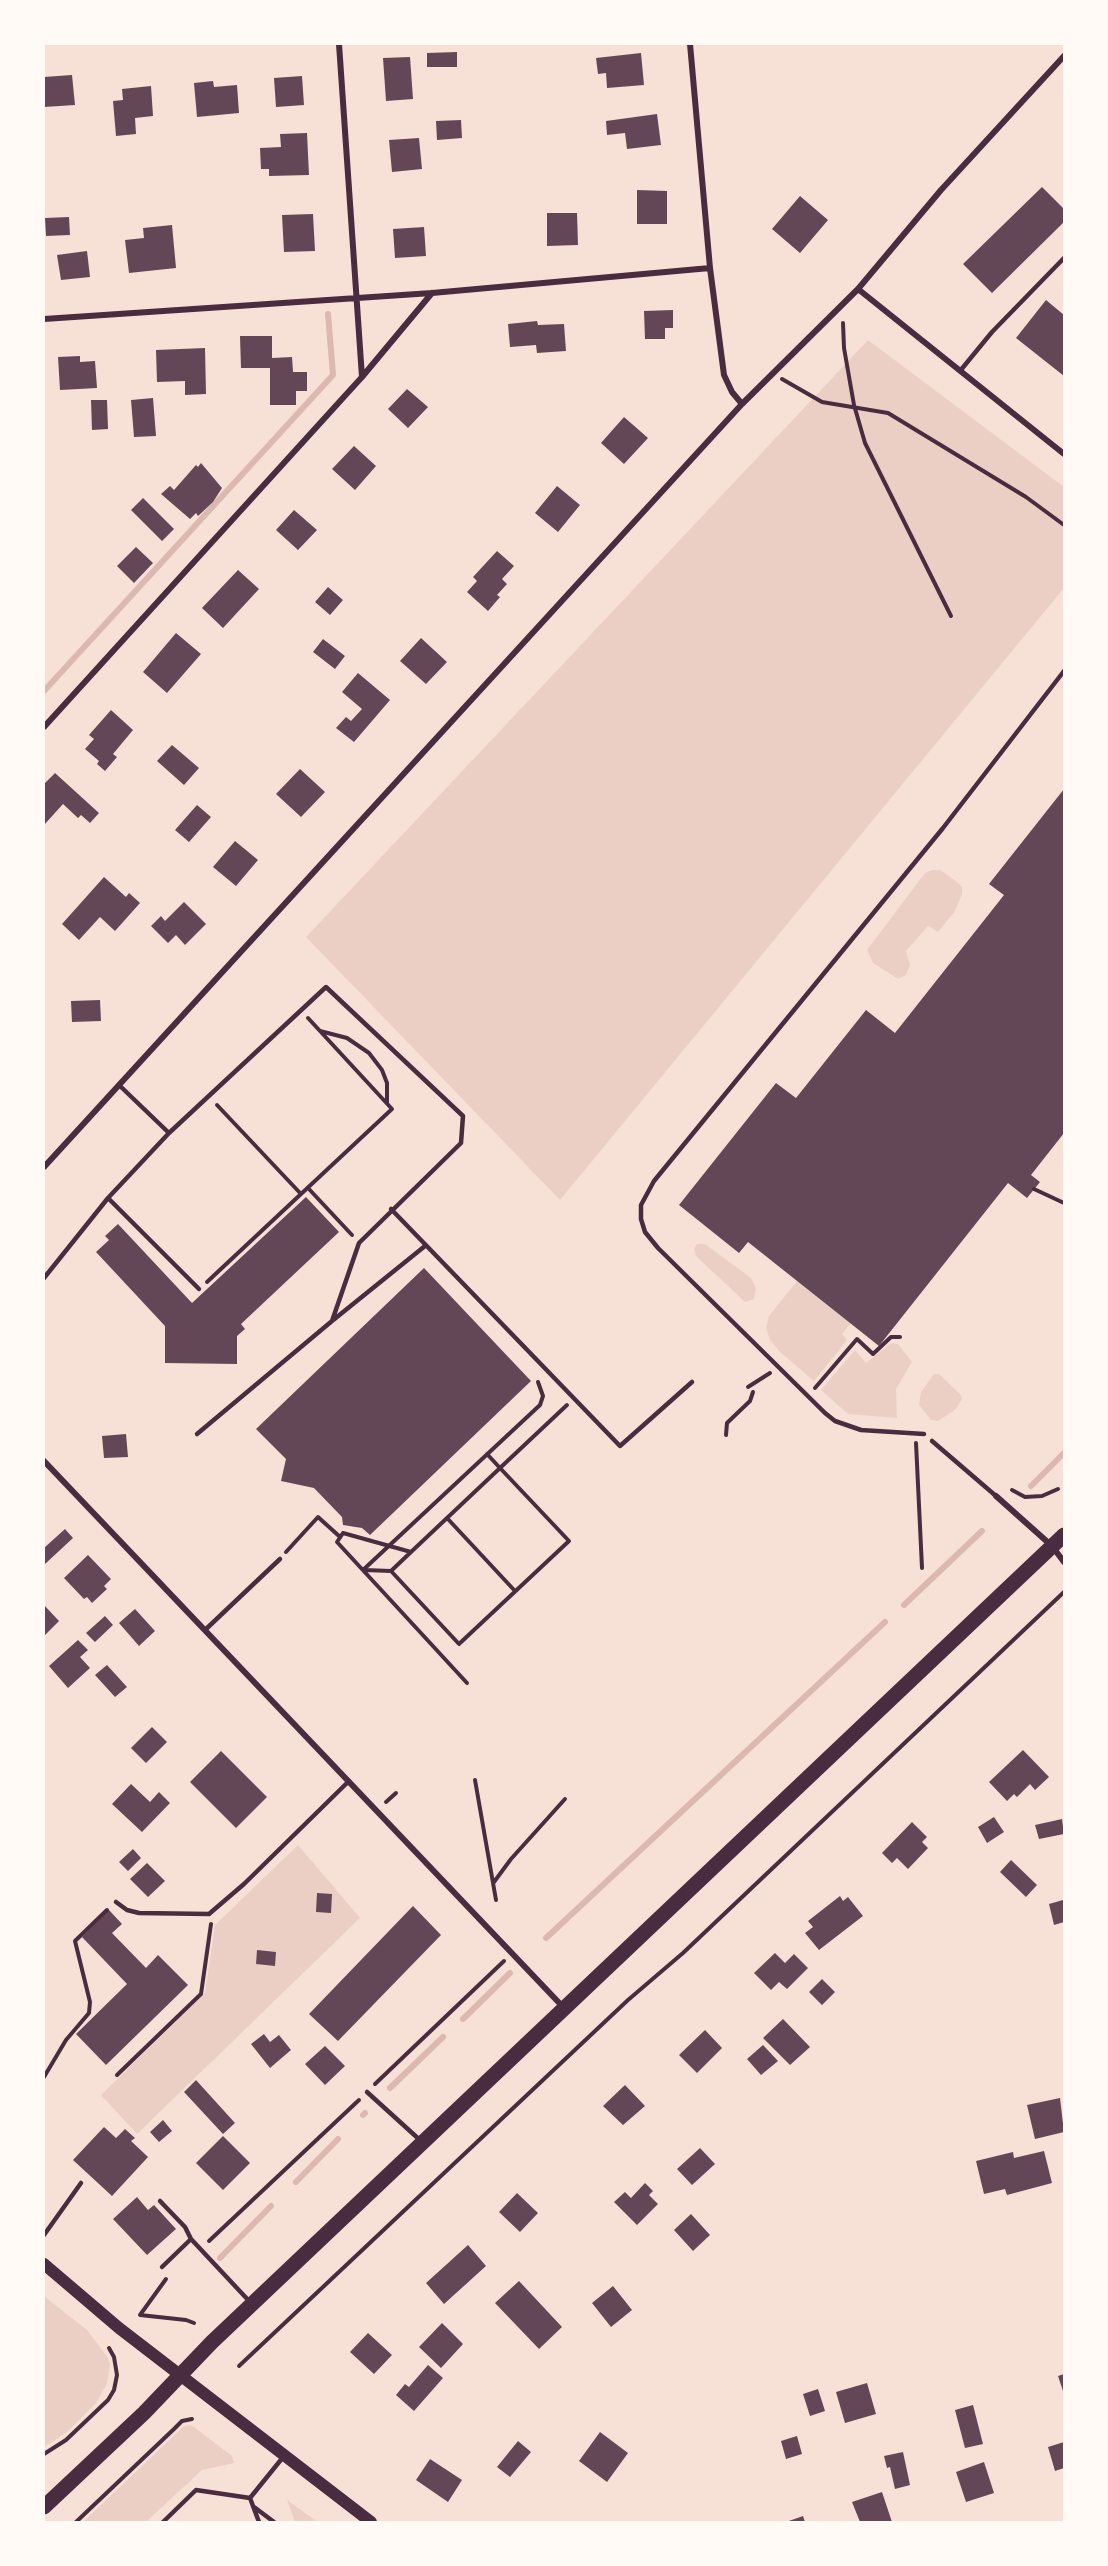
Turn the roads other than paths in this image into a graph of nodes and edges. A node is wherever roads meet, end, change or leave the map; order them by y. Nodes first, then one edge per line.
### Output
1 (339, 44) edge
2 (690, 44) edge
3 (1065, 56) edge
4 (1065, 258) edge
5 (710, 268) junction
6 (858, 289) junction
7 (432, 293) junction
8 (356, 298) junction
9 (44, 320) edge
10 (960, 371) junction
11 (362, 377) junction
12 (742, 404) junction
13 (1065, 454) edge
14 (1065, 671) edge
15 (44, 727) edge
16 (120, 1085) junction
17 (169, 1133) junction
18 (44, 1167) edge
19 (108, 1198) junction
20 (391, 1209) junction
21 (425, 1246) junction
22 (44, 1278) edge
23 (199, 1289) road end
24 (332, 1321) junction
25 (692, 1382) dead end
26 (197, 1434) dead end
27 (924, 1434) dead end
28 (932, 1441) dead end
29 (44, 1461) edge
30 (996, 1496) joint
31 (1065, 1535) edge
32 (1052, 1546) junction
33 (280, 1559) road end
34 (1065, 1562) edge
35 (205, 1630) junction
36 (349, 1781) junction
37 (116, 1902) road end
38 (564, 2008) junction
39 (367, 2092) road end
40 (423, 2143) junction
41 (81, 2183) dead end
42 (160, 2201) dead end
43 (44, 2235) edge
44 (191, 2239) junction
45 (44, 2264) edge
46 (162, 2267) dead end
47 (253, 2304) junction
48 (180, 2374) junction
49 (284, 2456) junction
50 (250, 2498) junction
51 (44, 2507) edge
52 (254, 2507) junction
53 (163, 2523) edge
54 (259, 2523) edge
55 (273, 2523) edge
56 (371, 2523) edge

1 - 8 street
2 - 5 street
3 - 6 street
4 - 10 lane
5 - 7 street
5 - 12 street
6 - 10 street
6 - 12 street
7 - 8 street
7 - 11 street
8 - 9 street
8 - 11 street
10 - 13 street
11 - 15 street
12 - 16 street
14 - 27 lane
16 - 17 lane
16 - 18 street
17 - 19 lane
17 - 20 lane
19 - 22 lane
19 - 23 lane
20 - 21 lane
20 - 24 lane
21 - 24 lane
21 - 25 lane
24 - 26 lane
28 - 30 lane
29 - 35 street
30 - 32 street
31 - 32 main road
32 - 34 street
32 - 38 main road
33 - 35 lane
35 - 36 street
36 - 37 lane
36 - 38 street
38 - 40 main road
39 - 40 lane
40 - 47 main road
41 - 43 lane
42 - 44 lane
44 - 46 lane
44 - 47 lane
45 - 48 main road
47 - 48 main road
48 - 49 main road
48 - 51 main road
49 - 50 lane
49 - 56 main road
50 - 52 lane
50 - 53 lane
52 - 54 lane
52 - 55 lane

